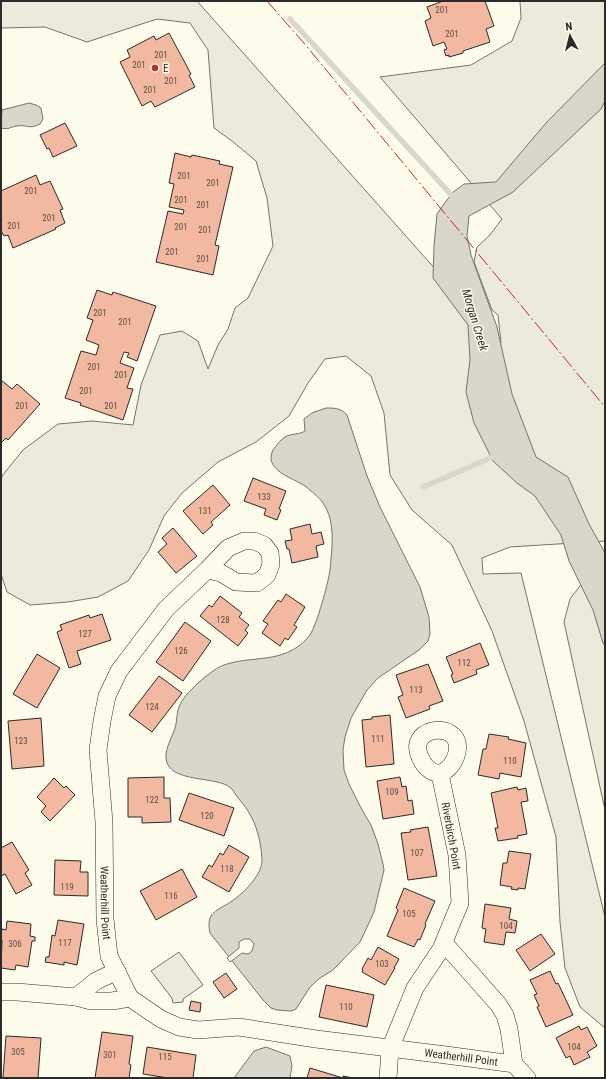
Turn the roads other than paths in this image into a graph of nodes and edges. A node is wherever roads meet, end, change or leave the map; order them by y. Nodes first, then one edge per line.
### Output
1 (207, 570) dead end
2 (440, 774) dead end
3 (444, 943) junction
4 (117, 971) junction
5 (1, 992) edge
6 (76, 997) junction
7 (130, 998) junction
8 (390, 1049) junction
9 (514, 1064) junction
10 (388, 1078) edge
11 (527, 1078) edge

1 - 4 street, Weatherhill Point
2 - 3 street, Riverbirch Point
3 - 8 street, Riverbirch Point
3 - 9 street
4 - 6 street
4 - 7 street, Weatherhill Point
5 - 6 street
6 - 7 street
7 - 8 street, Weatherhill Point
8 - 9 street, Weatherhill Point
8 - 10 street
9 - 11 street, Weatherhill Point

